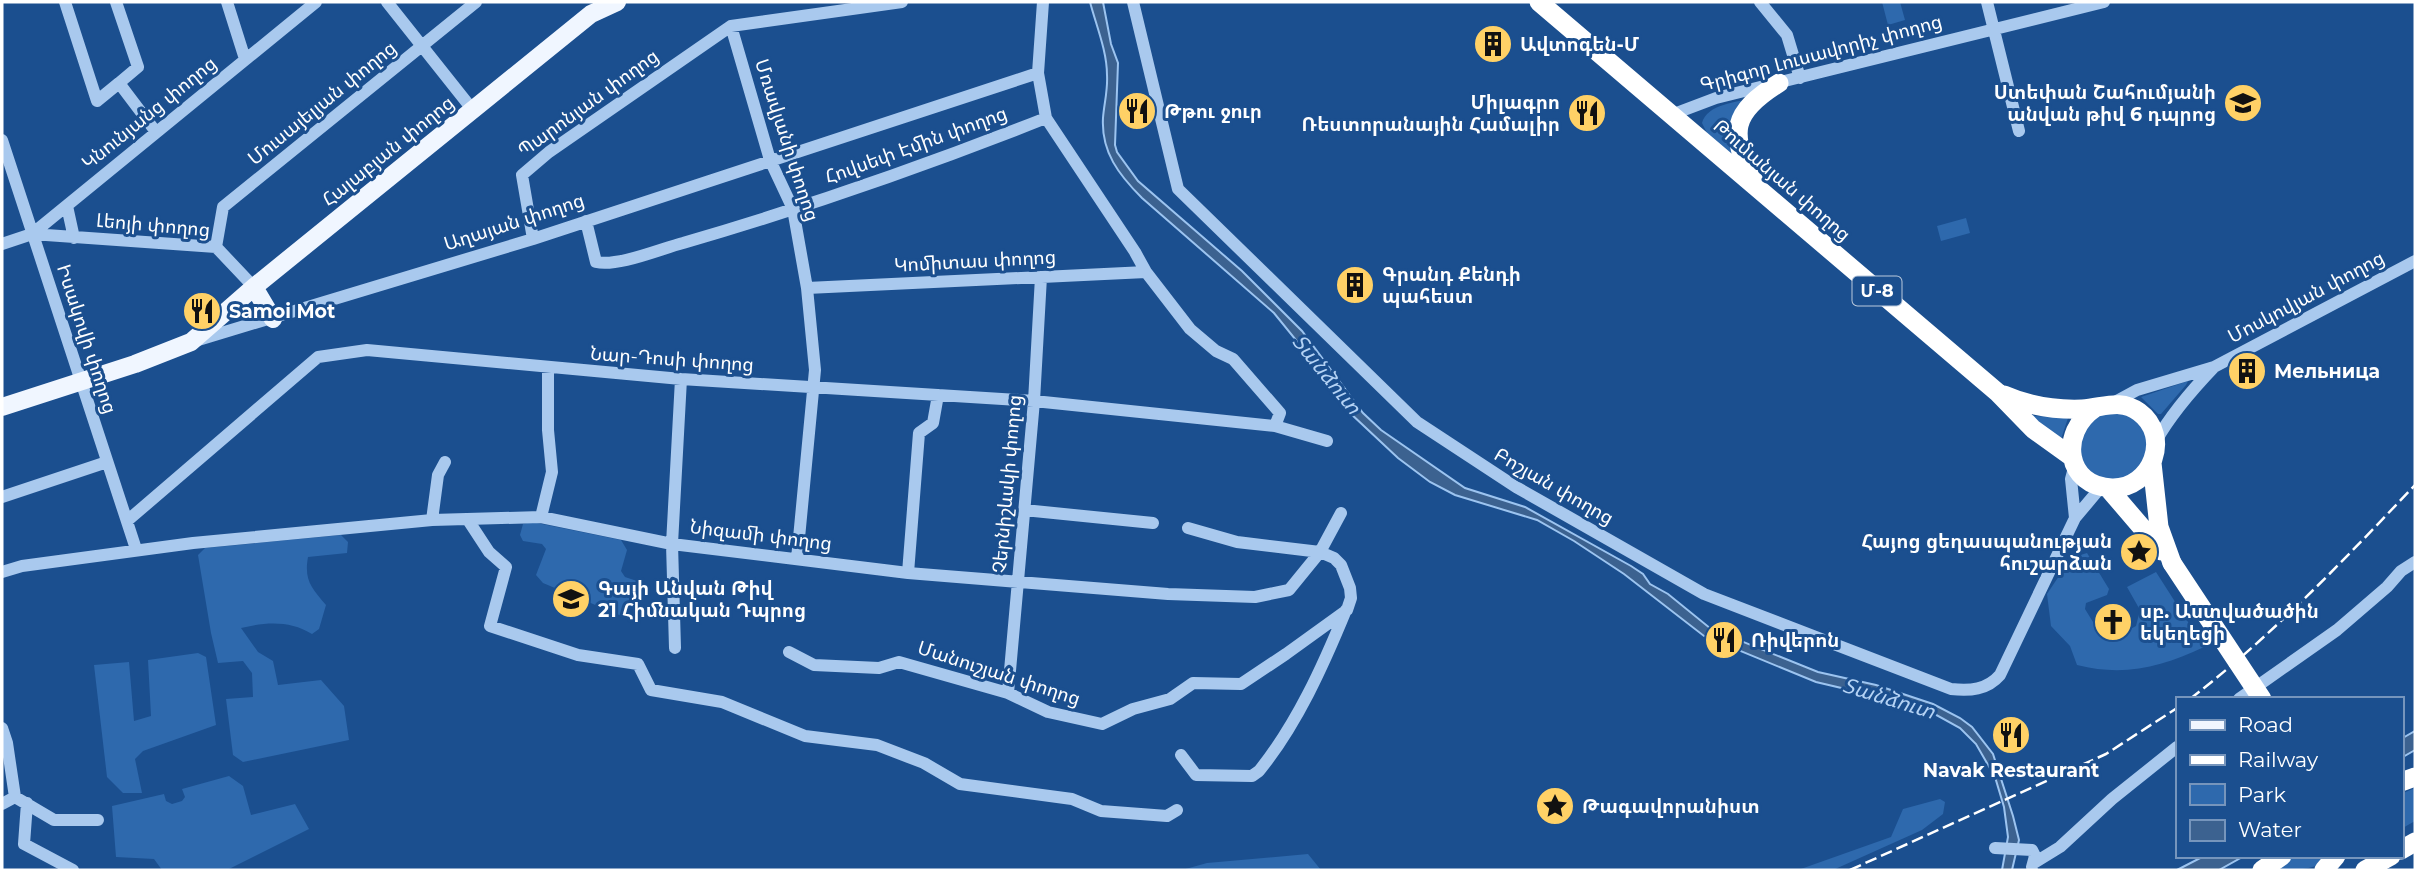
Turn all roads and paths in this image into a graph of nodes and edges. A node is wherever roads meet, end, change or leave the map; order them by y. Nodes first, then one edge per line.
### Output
1 (65, 2) edge
2 (116, 2) edge
3 (227, 2) edge
4 (316, 2) edge
5 (387, 2) edge
6 (476, 2) edge
7 (617, 2) edge
8 (902, 2) edge
9 (1043, 2) edge
10 (1133, 2) edge
11 (1539, 2) edge
12 (1760, 2) edge
13 (1987, 2) edge
14 (2104, 2) edge
15 (731, 26) junction
16 (1994, 28) junction
17 (422, 46) junction
18 (246, 59) junction
19 (1038, 73) junction
20 (1800, 78) junction
21 (119, 83) junction
22 (1779, 83) junction
23 (472, 109) junction
24 (1671, 115) junction
25 (1046, 118) junction
26 (2019, 131) dead end
27 (156, 132) junction
28 (2, 140) edge
29 (770, 160) junction
30 (1758, 189) junction
31 (67, 206) junction
32 (793, 209) junction
33 (586, 221) junction
34 (33, 234) junction
35 (74, 238) junction
36 (533, 239) junction
37 (2, 244) edge
38 (216, 247) junction
39 (2415, 261) edge
40 (1146, 272) junction
41 (1041, 277) junction
42 (254, 287) junction
43 (807, 288) junction
44 (273, 319) junction
45 (191, 342) junction
46 (2214, 367) junction
47 (548, 369) junction
48 (681, 379) junction
49 (80, 382) junction
50 (814, 387) junction
51 (1997, 392) junction
52 (938, 395) junction
53 (1034, 401) junction
54 (2104, 406) junction
55 (2, 407) edge
56 (1275, 426) junction
57 (1326, 441) dead end
58 (2155, 441) junction
59 (445, 461) dead end
60 (2074, 461) junction
61 (107, 462) junction
62 (2152, 463) junction
63 (2105, 487) junction
64 (2, 497) edge
65 (1024, 510) junction
66 (1341, 513) dead end
67 (541, 516) junction
68 (2075, 518) junction
69 (432, 520) junction
70 (468, 520) junction
71 (127, 521) junction
72 (1153, 523) dead end
73 (1188, 528) dead end
74 (673, 544) junction
75 (136, 549) junction
76 (1320, 552) junction
77 (797, 559) junction
78 (2415, 562) edge
79 (2172, 563) junction
80 (2, 572) edge
81 (908, 573) junction
82 (1018, 581) junction
83 (1346, 610) junction
84 (675, 648) dead end
85 (789, 652) dead end
86 (1008, 693) junction
87 (2242, 697) edge
88 (2261, 697) edge
89 (2, 728) edge
90 (2176, 748) edge
91 (5, 751) edge
92 (1181, 755) dead end
93 (21, 800) junction
94 (2, 804) edge
95 (1177, 810) dead end
96 (97, 820) dead end
97 (1995, 848) dead end
98 (2279, 858) edge
99 (2032, 867) edge
100 (73, 870) edge
101 (2262, 870) edge

1 - 21 street
2 - 21 street
3 - 18 street
4 - 18 street, Կնունյանց փողոց
5 - 17 street
6 - 17 street, Մուսայելյան փողոց
7 - 23 main road, Հալաբյան փողոց
8 - 15 street
9 - 19 street
10 - 68 street, Բոշյան փողոց
11 - 24 highway, Թումանյան փողոց / Մ-8
12 - 20 street
13 - 16 street
14 - 16 street, Գրիգոր Լուսավորիչ փողոց
15 - 29 street, Մռավյանի փողոց
15 - 36 street, Պարոնյան փողոց
16 - 20 street, Գրիգոր Լուսավորիչ փողոց
16 - 26 street
17 - 23 street
17 - 38 street, Մուսայելյան փողոց
18 - 27 street, Կնունյանց փողոց
19 - 25 street
19 - 29 street, Աղայան փողոց
20 - 22 street, Գրիգոր Լուսավորիչ փողոց
21 - 27 street
22 - 24 street, Գրիգոր Լուսավորիչ փողոց
22 - 30 highway
23 - 42 main road, Հալաբյան փողոց
24 - 30 highway, Թումանյան փողոց / Մ-8
25 - 32 street, Հովսեփ Էմին փողոց
25 - 40 street
27 - 31 street, Կնունյանց փողոց
28 - 34 street, Իսակովի փողոց
29 - 32 street, Մռավյանի փողոց
29 - 33 street, Աղայան փողոց
30 - 51 highway, Թումանյան փողոց / Մ-8
31 - 34 street, Կնունյանց փողոց
31 - 35 street
32 - 33 street, Հովսեփ Էմին փողոց
32 - 43 street, Մռավյանի փողոց
33 - 36 street, Աղայան փողոց
34 - 35 street, Լեոյի փողոց
34 - 37 street, Կնունյանց փողոց
34 - 49 street, Իսակովի փողոց
35 - 38 street, Լեոյի փողոց
36 - 44 street, Աղայան փողոց
38 - 42 street, Լեոյի փողոց
39 - 46 street, Մոսկովյան փողոց
40 - 41 street, Կոմիտաս փողոց
40 - 56 street
41 - 43 street, Կոմիտաս փողոց
41 - 53 street, Չերնիշևսկի փողոց
42 - 44 main road
42 - 45 main road, Հալաբյան փողոց
43 - 50 street, Մռավյանի փողոց
44 - 45 street, Աղայան փողոց
45 - 49 main road, Աղայան փողոց
46 - 54 street, Մոսկովյան փողոց
46 - 58 street, Մոսկովյան փողոց
47 - 48 street, Նար-Դոսի փողոց
47 - 67 street
47 - 71 street, Նար-Դոսի փողոց
48 - 50 street, Նար-Դոսի փողոց
48 - 74 street
49 - 55 main road, Աղայան փողոց
49 - 61 street, Իսակովի փողոց
50 - 52 street, Նար-Դոսի փողոց
50 - 77 street, Մռավյանի փողոց
51 - 54 highway, Մ-8
51 - 60 highway, Մ-8
52 - 53 street, Նար-Դոսի փողոց
52 - 81 street
53 - 56 street, Նար-Դոսի փողոց
53 - 65 street, Չերնիշևսկի փողոց
54 - 58 highway
54 - 60 highway
56 - 57 street
58 - 62 highway
59 - 69 street
60 - 63 highway
60 - 68 street
61 - 64 street
61 - 71 street, Իսակովի փողոց
62 - 63 highway
62 - 79 highway
63 - 68 street, Բոշյան փողոց
63 - 79 highway
65 - 72 street
65 - 82 street, Չերնիշևսկի փողոց
66 - 76 street, Նիզամի փողոց
67 - 70 street, Նիզամի փողոց
67 - 74 street, Նիզամի փողոց
69 - 70 street, Նիզամի փողոց
69 - 75 street, Նիզամի փողոց
70 - 95 street
71 - 75 street, Իսակովի փողոց
73 - 76 street
74 - 77 street, Նիզամի փողոց
74 - 84 street
75 - 80 street, Նիզամի փողոց
76 - 82 street, Նիզամի փողոց
76 - 83 street
77 - 81 street, Նիզամի փողոց
78 - 87 street
79 - 88 highway, bridge
81 - 82 street, Նիզամի փողոց
82 - 86 street, Չերնիշևսկի փողոց
83 - 86 street, Մանուշյան փողոց
83 - 92 street
85 - 86 street, Մանուշյան փողոց
89 - 91 street
90 - 99 street
91 - 93 street
93 - 94 street
93 - 96 street
93 - 100 street
97 - 99 street
98 - 101 highway

